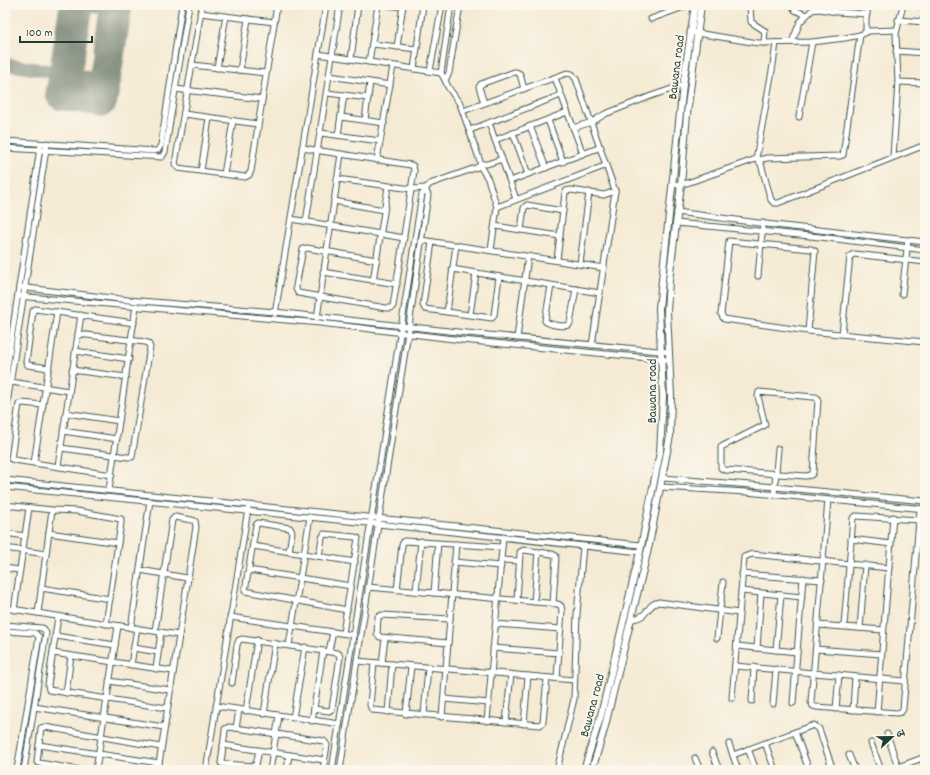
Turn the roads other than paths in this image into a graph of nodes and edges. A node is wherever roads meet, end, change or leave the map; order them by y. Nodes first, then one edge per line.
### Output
1 (182, 5) edge
2 (189, 5) edge
3 (202, 5) edge
4 (277, 5) edge
5 (326, 5) edge
6 (340, 5) edge
7 (358, 5) edge
8 (378, 5) edge
9 (388, 5) edge
10 (423, 5) edge
11 (442, 5) edge
12 (451, 5) edge
13 (460, 5) edge
14 (689, 5) edge
15 (695, 5) edge
16 (701, 5) edge
17 (750, 5) edge
18 (791, 5) edge
19 (868, 5) edge
20 (903, 5) edge
21 (914, 5) edge
22 (403, 6) edge
23 (925, 7) edge
24 (200, 13) junction
25 (867, 14) junction
26 (806, 15) junction
27 (226, 16) junction
28 (248, 19) junction
29 (651, 19) dead end
30 (898, 20) junction
31 (274, 22) junction
32 (925, 22) edge
33 (896, 30) junction
34 (866, 32) junction
35 (694, 33) junction
36 (860, 35) junction
37 (792, 42) junction
38 (812, 42) junction
39 (764, 43) junction
40 (776, 43) junction
41 (372, 44) junction
42 (397, 47) junction
43 (417, 49) junction
44 (896, 51) junction
45 (925, 53) edge
46 (318, 54) junction
47 (333, 56) junction
48 (351, 59) junction
49 (369, 62) junction
50 (192, 65) junction
51 (394, 66) junction
52 (217, 68) junction
53 (414, 69) junction
54 (240, 70) junction
55 (430, 71) junction
56 (266, 73) junction
57 (441, 73) junction
58 (330, 76) junction
59 (555, 78) junction
60 (445, 80) junction
61 (370, 82) junction
62 (898, 82) junction
63 (925, 83) edge
64 (390, 85) junction
65 (683, 86) junction
66 (175, 89) junction
67 (524, 89) junction
68 (188, 90) junction
69 (327, 93) junction
70 (344, 95) junction
71 (561, 96) junction
72 (368, 98) junction
73 (262, 99) junction
74 (484, 103) junction
75 (463, 111) junction
76 (567, 112) junction
77 (184, 114) junction
78 (341, 117) junction
79 (798, 117) dead end
80 (209, 118) junction
81 (365, 120) junction
82 (548, 120) junction
83 (233, 121) junction
84 (592, 122) junction
85 (384, 123) junction
86 (489, 123) junction
87 (258, 124) junction
88 (530, 126) junction
89 (573, 128) junction
90 (470, 130) junction
91 (321, 132) junction
92 (513, 133) junction
93 (338, 135) junction
94 (5, 140) edge
95 (495, 140) junction
96 (380, 141) junction
97 (40, 143) junction
98 (47, 143) junction
99 (925, 145) edge
100 (601, 147) junction
101 (5, 148) edge
102 (302, 148) junction
103 (39, 150) junction
104 (46, 150) junction
105 (318, 150) junction
106 (341, 154) junction
107 (583, 154) junction
108 (893, 157) junction
109 (502, 159) junction
110 (757, 159) junction
111 (377, 160) junction
112 (564, 162) junction
113 (481, 165) junction
114 (607, 165) junction
115 (546, 168) junction
116 (201, 171) junction
117 (224, 174) junction
118 (528, 174) junction
119 (337, 179) junction
120 (510, 181) junction
121 (673, 185) junction
122 (681, 185) junction
123 (388, 187) junction
124 (412, 189) junction
125 (426, 189) junction
126 (615, 191) junction
127 (589, 192) junction
128 (516, 199) junction
129 (334, 201) junction
130 (497, 207) junction
131 (384, 210) junction
132 (563, 211) junction
133 (677, 212) junction
134 (291, 219) junction
135 (306, 222) junction
136 (676, 223) junction
137 (763, 223) junction
138 (330, 226) junction
139 (495, 226) junction
140 (521, 230) junction
141 (763, 232) junction
142 (381, 234) junction
143 (560, 236) junction
144 (404, 238) junction
145 (421, 240) junction
146 (908, 240) junction
147 (432, 242) junction
148 (925, 242) edge
149 (456, 245) junction
150 (761, 245) junction
151 (907, 248) junction
152 (491, 250) junction
153 (925, 250) edge
154 (326, 251) junction
155 (528, 256) junction
156 (377, 260) junction
157 (557, 260) junction
158 (906, 260) junction
159 (925, 262) edge
160 (580, 264) junction
161 (604, 268) junction
162 (452, 270) junction
163 (323, 272) junction
164 (476, 273) junction
165 (758, 276) dead end
166 (499, 277) junction
167 (373, 280) junction
168 (526, 281) junction
169 (397, 284) junction
170 (551, 286) junction
171 (19, 288) junction
172 (25, 288) junction
173 (576, 289) junction
174 (600, 293) junction
175 (902, 294) dead end
176 (18, 296) junction
177 (24, 296) junction
178 (319, 297) junction
179 (136, 306) junction
180 (57, 312) junction
181 (276, 312) junction
182 (447, 312) junction
183 (81, 315) junction
184 (470, 315) junction
185 (317, 318) junction
186 (274, 319) junction
187 (134, 323) junction
188 (402, 326) junction
189 (409, 326) junction
190 (808, 331) junction
191 (400, 333) junction
192 (78, 334) junction
193 (408, 334) junction
194 (842, 334) junction
195 (517, 338) junction
196 (131, 340) junction
197 (925, 342) edge
198 (592, 345) junction
199 (76, 350) junction
200 (665, 351) junction
201 (129, 358) junction
202 (662, 359) junction
203 (669, 360) junction
204 (49, 368) junction
205 (72, 370) junction
206 (126, 377) junction
207 (8, 381) edge
208 (46, 386) junction
209 (69, 391) junction
210 (43, 405) junction
211 (66, 413) junction
212 (5, 417) edge
213 (120, 421) junction
214 (63, 431) junction
215 (117, 439) junction
216 (61, 448) junction
217 (778, 449) dead end
218 (114, 456) junction
219 (34, 463) junction
220 (58, 466) junction
221 (776, 473) junction
222 (112, 475) junction
223 (662, 478) junction
224 (5, 480) edge
225 (5, 487) edge
226 (661, 487) junction
227 (775, 487) junction
228 (109, 490) junction
229 (774, 495) junction
230 (828, 500) junction
231 (925, 501) edge
232 (150, 502) junction
233 (248, 504) junction
234 (5, 505) edge
235 (29, 508) junction
236 (922, 509) edge
237 (52, 510) junction
238 (248, 511) junction
239 (372, 516) junction
240 (310, 517) junction
241 (379, 518) junction
242 (893, 518) junction
243 (919, 520) junction
244 (371, 524) junction
245 (378, 524) junction
246 (5, 533) edge
247 (49, 533) junction
248 (25, 536) junction
249 (503, 537) junction
250 (851, 539) junction
251 (421, 541) junction
252 (118, 543) junction
253 (438, 543) junction
254 (456, 544) junction
255 (891, 544) junction
256 (641, 545) junction
257 (253, 546) junction
258 (502, 546) junction
259 (582, 546) junction
260 (5, 548) edge
261 (22, 551) junction
262 (289, 552) junction
263 (538, 552) junction
264 (640, 552) junction
265 (46, 554) junction
266 (304, 554) junction
267 (319, 556) junction
268 (519, 561) junction
269 (823, 561) junction
270 (355, 562) junction
271 (454, 562) junction
272 (501, 563) junction
273 (848, 564) junction
274 (864, 565) junction
275 (5, 568) edge
276 (889, 568) junction
277 (19, 570) junction
278 (140, 570) junction
279 (249, 570) junction
280 (164, 574) junction
281 (742, 574) junction
282 (187, 578) junction
283 (300, 578) junction
284 (803, 578) junction
285 (822, 580) junction
286 (723, 582) dead end
287 (351, 586) junction
288 (368, 587) junction
289 (41, 588) junction
290 (397, 590) junction
291 (416, 591) junction
292 (741, 591) junction
293 (434, 593) junction
294 (761, 593) junction
295 (452, 595) junction
296 (781, 595) junction
297 (802, 597) junction
298 (498, 598) junction
299 (110, 599) junction
300 (517, 600) junction
301 (296, 601) junction
302 (534, 602) junction
303 (554, 604) junction
304 (5, 608) edge
305 (14, 610) junction
306 (347, 610) junction
307 (720, 611) junction
308 (38, 613) junction
309 (739, 613) junction
310 (58, 617) junction
311 (230, 617) junction
312 (450, 619) junction
313 (632, 619) junction
314 (106, 624) junction
315 (496, 624) junction
316 (5, 625) edge
317 (818, 625) junction
318 (118, 626) junction
319 (292, 626) junction
320 (844, 626) junction
321 (131, 628) junction
322 (137, 628) junction
323 (860, 628) junction
324 (561, 630) junction
325 (883, 630) junction
326 (5, 631) edge
327 (158, 632) junction
328 (333, 632) junction
329 (343, 633) junction
330 (354, 634) junction
331 (179, 635) junction
332 (56, 636) junction
333 (385, 638) junction
334 (717, 638) dead end
335 (256, 640) junction
336 (275, 643) junction
337 (448, 643) junction
338 (115, 645) junction
339 (289, 645) junction
340 (736, 646) junction
341 (134, 648) junction
342 (305, 648) junction
343 (493, 648) junction
344 (757, 648) junction
345 (816, 649) junction
346 (776, 650) junction
347 (323, 651) junction
348 (158, 652) junction
349 (329, 652) junction
350 (797, 652) junction
351 (53, 653) junction
352 (559, 653) junction
353 (881, 654) junction
354 (71, 656) junction
355 (357, 661) junction
356 (112, 663) junction
357 (374, 663) junction
358 (382, 663) junction
359 (392, 664) junction
360 (131, 665) junction
361 (411, 666) junction
362 (735, 666) junction
363 (754, 667) junction
364 (428, 668) junction
365 (156, 669) junction
366 (446, 669) junction
367 (776, 669) junction
368 (173, 671) junction
369 (796, 671) junction
370 (491, 672) junction
371 (814, 673) junction
372 (511, 674) junction
373 (839, 675) junction
374 (528, 676) junction
375 (855, 676) junction
376 (547, 678) junction
377 (557, 678) junction
378 (880, 679) junction
379 (574, 680) junction
380 (109, 681) junction
381 (905, 681) junction
382 (232, 683) dead end
383 (170, 690) junction
384 (66, 693) junction
385 (732, 698) dead end
386 (107, 699) junction
387 (444, 699) junction
388 (752, 701) dead end
389 (489, 702) junction
390 (793, 703) dead end
391 (773, 704) dead end
392 (216, 706) junction
393 (34, 707) junction
394 (167, 708) junction
395 (836, 709) junction
396 (239, 710) junction
397 (314, 710) junction
398 (853, 710) junction
399 (246, 711) junction
400 (388, 712) junction
401 (877, 712) junction
402 (264, 714) junction
403 (406, 714) junction
404 (424, 715) junction
405 (279, 716) junction
406 (442, 717) junction
407 (104, 718) junction
408 (293, 718) junction
409 (312, 721) junction
410 (487, 721) junction
411 (506, 722) junction
412 (340, 724) junction
413 (524, 724) junction
414 (164, 727) junction
415 (236, 728) junction
416 (795, 732) junction
417 (887, 734) dead end
418 (276, 735) junction
419 (101, 736) junction
420 (765, 743) junction
421 (871, 743) dead end
422 (729, 744) dead end
423 (39, 745) junction
424 (222, 745) junction
425 (161, 747) junction
426 (748, 749) junction
427 (259, 750) junction
428 (273, 752) junction
429 (712, 752) dead end
430 (98, 754) junction
431 (289, 755) junction
432 (733, 755) junction
433 (850, 755) dead end
434 (923, 757) edge
435 (695, 758) dead end
436 (324, 760) junction
437 (159, 763) junction
438 (898, 767) junction
439 (925, 767) edge
440 (17, 770) edge
441 (24, 770) edge
442 (80, 770) edge
443 (96, 770) edge
444 (158, 770) edge
445 (206, 770) edge
446 (270, 770) edge
447 (287, 770) edge
448 (322, 770) edge
449 (332, 770) edge
450 (340, 770) edge
451 (557, 770) edge
452 (584, 770) edge
453 (592, 770) edge
454 (700, 770) edge
455 (719, 770) edge
456 (738, 770) edge
457 (756, 770) edge
458 (776, 770) edge
459 (809, 770) edge
460 (833, 770) edge
461 (855, 770) edge
462 (881, 770) edge
463 (890, 770) edge

1 - 98 street
2 - 66 street
3 - 24 street
4 - 31 street
5 - 46 street
6 - 47 street
7 - 48 street
8 - 41 street
9 - 22 street
10 - 43 street
11 - 55 street
12 - 57 street
13 - 60 street
14 - 29 street
15 - 35 main road, Bawana road
16 - 35 main road, Bawana road
17 - 39 street
18 - 26 street
19 - 25 street
20 - 30 street
21 - 23 street
22 - 42 street
24 - 27 street
24 - 50 street
25 - 26 street
25 - 34 street
26 - 37 street
27 - 28 street
27 - 52 street
28 - 31 street
28 - 54 street
30 - 32 street
30 - 33 street
31 - 56 street
33 - 34 street
33 - 44 street
34 - 36 street
35 - 39 street
35 - 65 main road, Bawana road
35 - 122 main road, Bawana road
36 - 38 street
36 - 110 street
37 - 38 street
37 - 40 street
38 - 79 street
39 - 40 street
40 - 110 street
41 - 42 street
41 - 49 street
42 - 43 street
43 - 53 street
44 - 45 street
44 - 62 street
46 - 47 street
46 - 102 street
47 - 48 street
47 - 58 street
48 - 49 street
49 - 51 street
50 - 52 street
50 - 68 street
51 - 53 street
51 - 64 street
52 - 54 street
53 - 55 street
54 - 56 street
55 - 57 street
56 - 73 street
57 - 60 street
58 - 61 street
58 - 69 street
59 - 67 street
59 - 71 street
59 - 84 street
60 - 75 street
61 - 64 street
61 - 72 street
62 - 63 street
62 - 108 street
64 - 85 street
65 - 84 street
65 - 121 main road, Bawana road
66 - 68 street
66 - 104 street
67 - 74 street
67 - 74 street
68 - 73 street
68 - 77 street
69 - 70 street
69 - 91 street
70 - 72 street
70 - 78 street
71 - 76 street
71 - 86 street
72 - 81 street
73 - 87 street
74 - 75 street
75 - 90 street
76 - 82 street
76 - 89 street
77 - 80 street
77 - 116 street
78 - 81 street
78 - 93 street
80 - 83 street
80 - 116 street
81 - 85 street
82 - 88 street
82 - 112 street
83 - 87 street
83 - 117 street
84 - 89 street
84 - 100 street
85 - 96 street
86 - 90 street
86 - 95 street
87 - 117 street
88 - 92 street
88 - 115 street
89 - 107 street
90 - 113 street
91 - 93 street
91 - 105 street
92 - 95 street
92 - 118 street
93 - 96 street
94 - 97 street
95 - 109 street
96 - 111 street
97 - 98 street
97 - 103 street
98 - 104 street
99 - 108 street
100 - 107 street
100 - 114 street
101 - 103 street
102 - 105 street
102 - 134 street
103 - 104 street
103 - 171 street
104 - 172 street
105 - 106 street
105 - 135 street
106 - 111 street
106 - 119 street
107 - 112 street
108 - 110 street
109 - 113 street
109 - 120 street
110 - 122 street
111 - 124 street
112 - 115 street
113 - 125 street
113 - 130 street
114 - 126 street
114 - 128 street
115 - 118 street
116 - 117 street
118 - 120 street
119 - 123 street
119 - 129 street
120 - 128 street
121 - 122 street
121 - 200 main road, Bawana road
122 - 133 main road, Bawana road
123 - 124 street
123 - 131 street
124 - 125 street
124 - 144 street
125 - 145 street
125 - 188 street
126 - 127 street
126 - 161 street
127 - 132 street
127 - 160 street
128 - 130 street
129 - 131 street
129 - 138 street
130 - 139 street
131 - 142 street
132 - 140 street
132 - 143 street
133 - 136 main road, Bawana road
133 - 137 street
134 - 135 street
134 - 181 street
135 - 138 street
136 - 141 street
136 - 200 main road, Bawana road
137 - 141 street
137 - 146 street
138 - 142 street
138 - 154 street
139 - 140 street
139 - 152 street
140 - 143 street
141 - 150 street
141 - 151 street
142 - 144 street
142 - 156 street
143 - 157 street
144 - 169 street
145 - 147 street
145 - 189 street
146 - 148 street
146 - 151 street
147 - 149 street
147 - 182 street
149 - 152 street
149 - 162 street
150 - 165 street
150 - 190 street
150 - 190 street
151 - 153 street
151 - 158 street
152 - 155 street
154 - 156 street
154 - 163 street
154 - 178 street
155 - 157 street
155 - 168 street
156 - 167 street
157 - 160 street
158 - 159 street
158 - 175 street
158 - 194 street
160 - 161 street
161 - 174 street
162 - 164 street
162 - 182 street
163 - 167 street
163 - 178 street
164 - 166 street
164 - 184 street
166 - 168 street
166 - 184 street
167 - 169 street
168 - 170 street
168 - 195 street
169 - 178 street
170 - 173 street
170 - 173 street
171 - 172 street
171 - 176 street
172 - 177 street
172 - 181 street
173 - 174 street
174 - 198 street
176 - 177 street
176 - 207 street
177 - 179 street
177 - 207 street
178 - 185 street
179 - 186 street
179 - 187 street
180 - 183 street
180 - 204 street
180 - 204 street
181 - 185 street
181 - 186 street
182 - 184 street
183 - 187 street
183 - 192 street
185 - 188 street
186 - 191 street
187 - 196 street
188 - 189 street
188 - 191 street
189 - 193 street
189 - 195 street
190 - 194 street
191 - 193 street
191 - 239 street
192 - 196 street
192 - 199 street
193 - 202 street
193 - 241 street
194 - 197 street
195 - 198 street
196 - 201 street
196 - 218 street
198 - 200 street
199 - 201 street
199 - 205 street
200 - 202 main road, Bawana road
200 - 203 main road, Bawana road
201 - 206 street
202 - 203 street
202 - 256 main road, Bawana road
203 - 223 main road, Bawana road
204 - 208 street
205 - 206 street
205 - 209 street
206 - 213 street
207 - 208 street
207 - 212 street
208 - 209 street
208 - 210 street
209 - 211 street
210 - 219 street
210 - 219 street
211 - 213 street
211 - 214 street
213 - 215 street
214 - 215 street
214 - 216 street
215 - 218 street
216 - 218 street
216 - 220 street
217 - 221 street
218 - 222 street
219 - 220 street
220 - 222 street
221 - 221 street
221 - 227 street
222 - 228 street
223 - 226 main road, Bawana road
223 - 227 street
224 - 228 street
225 - 232 street
226 - 229 street
226 - 313 main road, Bawana road
227 - 229 street
227 - 231 street
228 - 233 street
229 - 230 street
230 - 236 street
230 - 269 street
232 - 238 street
232 - 278 street
233 - 238 street
233 - 239 street
234 - 235 street
235 - 237 street
235 - 248 street
236 - 243 street
237 - 247 street
237 - 252 street
238 - 240 street
238 - 311 street
239 - 241 street
239 - 244 street
240 - 244 street
240 - 266 street
241 - 245 street
241 - 256 street
242 - 243 street
242 - 250 street
242 - 255 street
243 - 381 street
244 - 245 street
244 - 330 street
245 - 249 street
245 - 288 street
246 - 248 street
247 - 252 street
247 - 265 street
248 - 261 street
249 - 258 street
249 - 259 street
250 - 255 street
250 - 273 street
251 - 253 street
251 - 290 street
251 - 291 street
252 - 299 street
253 - 254 street
253 - 293 street
254 - 258 street
254 - 271 street
255 - 276 street
256 - 264 main road, Bawana road
257 - 262 street
257 - 262 street
257 - 279 street
258 - 272 street
259 - 264 street
259 - 379 street
260 - 261 street
261 - 265 street
261 - 277 street
262 - 266 street
263 - 268 street
263 - 302 street
263 - 303 street
264 - 452 main road, Bawana road
265 - 289 street
266 - 267 street
266 - 283 street
267 - 270 street
267 - 270 street
268 - 272 street
268 - 300 street
269 - 273 street
269 - 281 street
269 - 285 street
270 - 287 street
271 - 272 street
271 - 295 street
272 - 298 street
273 - 274 street
273 - 320 street
274 - 276 street
274 - 323 street
275 - 277 street
276 - 325 street
277 - 305 street
278 - 280 street
278 - 321 street
279 - 283 street
279 - 301 street
280 - 282 street
280 - 282 street
280 - 327 street
281 - 284 street
281 - 292 street
282 - 331 street
283 - 287 street
283 - 301 street
284 - 285 street
284 - 297 street
285 - 317 street
286 - 307 street
287 - 306 street
288 - 290 street
288 - 355 street
289 - 299 street
289 - 308 street
290 - 291 street
291 - 293 street
292 - 294 street
292 - 309 street
293 - 295 street
294 - 296 street
294 - 344 street
295 - 298 street
295 - 312 street
296 - 297 street
296 - 346 street
297 - 350 street
298 - 300 street
298 - 315 street
299 - 314 street
300 - 302 street
301 - 306 street
301 - 319 street
302 - 303 street
303 - 324 street
304 - 305 street
305 - 308 street
306 - 329 street
307 - 309 street
307 - 313 street
307 - 334 street
308 - 310 street
309 - 340 street
310 - 314 street
310 - 332 street
311 - 319 street
311 - 392 street
312 - 333 street
312 - 337 street
313 - 453 main road, Bawana road
314 - 318 street
315 - 324 street
315 - 343 street
316 - 393 street
317 - 320 street
317 - 345 street
318 - 321 street
318 - 338 street
319 - 328 street
319 - 339 street
320 - 323 street
321 - 322 street
322 - 327 street
322 - 341 street
323 - 325 street
324 - 352 street
325 - 353 street
326 - 440 street
327 - 331 street
327 - 348 street
328 - 329 street
328 - 349 street
329 - 330 street
330 - 412 street
331 - 368 street
332 - 338 street
332 - 351 street
333 - 337 street
333 - 358 street
335 - 336 street
335 - 382 street
335 - 399 street
336 - 339 street
336 - 402 street
337 - 366 street
338 - 356 street
339 - 342 street
340 - 344 street
340 - 362 street
341 - 348 street
341 - 360 street
342 - 347 street
342 - 408 street
343 - 352 street
343 - 370 street
344 - 346 street
345 - 353 street
345 - 371 street
346 - 350 street
347 - 349 street
347 - 397 street
348 - 365 street
349 - 397 street
350 - 369 street
351 - 354 street
351 - 384 street
352 - 377 street
353 - 378 street
354 - 356 street
354 - 384 street
355 - 357 street
355 - 450 street
356 - 360 street
356 - 380 street
357 - 358 street
357 - 400 street
358 - 359 street
359 - 361 street
359 - 400 street
360 - 365 street
361 - 364 street
361 - 403 street
362 - 363 street
362 - 385 street
363 - 367 street
363 - 388 street
364 - 366 street
364 - 404 street
365 - 368 street
366 - 370 street
366 - 387 street
367 - 369 street
367 - 391 street
368 - 383 street
369 - 371 street
369 - 390 street
370 - 372 street
370 - 389 street
371 - 373 street
371 - 395 street
372 - 374 street
372 - 411 street
373 - 375 street
373 - 395 street
374 - 376 street
374 - 413 street
375 - 378 street
375 - 398 street
376 - 377 street
376 - 413 street
377 - 379 street
378 - 381 street
378 - 401 street
379 - 451 street
380 - 383 street
380 - 386 street
381 - 401 street
383 - 394 street
384 - 386 street
386 - 394 street
386 - 407 street
387 - 389 street
387 - 406 street
389 - 410 street
392 - 396 street
392 - 445 street
393 - 407 street
393 - 441 street
394 - 414 street
395 - 398 street
396 - 399 street
396 - 415 street
397 - 409 street
398 - 401 street
399 - 402 street
400 - 403 street
402 - 405 street
403 - 404 street
404 - 406 street
405 - 408 street
405 - 418 street
406 - 410 street
407 - 414 street
407 - 419 street
408 - 409 street
409 - 412 street
410 - 411 street
411 - 413 street
412 - 449 street
414 - 425 street
415 - 418 street
415 - 424 street
416 - 420 street
416 - 459 street
416 - 460 street
417 - 438 street
418 - 428 street
418 - 436 street
419 - 423 street
419 - 425 street
419 - 430 street
420 - 426 street
420 - 458 street
421 - 462 street
422 - 432 street
423 - 430 street
423 - 442 street
424 - 427 street
424 - 427 street
425 - 437 street
426 - 432 street
426 - 457 street
427 - 428 street
428 - 431 street
428 - 446 street
429 - 455 street
430 - 437 street
430 - 443 street
431 - 436 street
431 - 447 street
432 - 456 street
433 - 461 street
434 - 438 street
434 - 439 street
435 - 454 street
436 - 448 street
437 - 444 street
438 - 463 street

